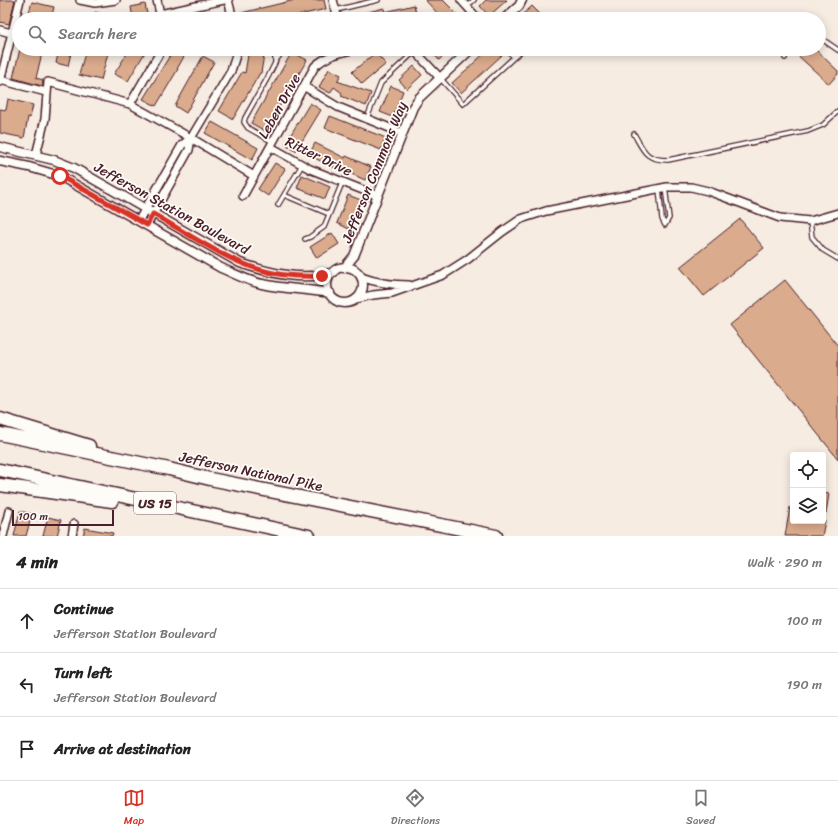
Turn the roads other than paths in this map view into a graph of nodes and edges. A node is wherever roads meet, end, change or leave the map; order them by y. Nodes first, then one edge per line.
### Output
1 (20, 0) edge
2 (80, 0) edge
3 (116, 0) edge
4 (157, 0) edge
5 (224, 0) edge
6 (228, 0) edge
7 (333, 0) edge
8 (378, 0) edge
9 (461, 0) edge
10 (474, 0) edge
11 (522, 0) edge
12 (467, 6) junction
13 (17, 12) edge
14 (160, 12) edge
15 (180, 12) edge
16 (231, 12) edge
17 (336, 12) edge
18 (345, 12) edge
19 (472, 12) edge
20 (512, 12) edge
21 (0, 30) edge
22 (12, 33) joint
23 (826, 42) edge
24 (838, 50) edge
25 (158, 56) edge
26 (236, 56) edge
27 (275, 56) edge
28 (280, 56) edge
29 (330, 56) edge
30 (408, 56) edge
31 (420, 56) edge
32 (464, 56) edge
33 (514, 58) edge
34 (275, 63) junction
35 (440, 78) junction
36 (0, 81) edge
37 (304, 87) junction
38 (46, 92) junction
39 (130, 104) junction
40 (838, 111) edge
41 (367, 118) junction
42 (402, 133) junction
43 (634, 134) dead end
44 (191, 138) junction
45 (272, 145) junction
46 (0, 147) edge
47 (36, 155) junction
48 (0, 161) edge
49 (302, 165) junction
50 (254, 176) junction
51 (342, 183) junction
52 (662, 188) junction
53 (284, 195) junction
54 (243, 196) dead end
55 (378, 196) junction
56 (278, 205) dead end
57 (144, 209) junction
58 (153, 214) junction
59 (329, 214) junction
60 (838, 214) edge
61 (139, 220) junction
62 (810, 221) junction
63 (147, 225) junction
64 (305, 239) dead end
65 (354, 256) junction
66 (838, 259) edge
67 (344, 268) junction
68 (334, 272) junction
69 (358, 274) junction
70 (419, 284) junction
71 (330, 293) junction
72 (356, 299) junction
73 (0, 419) edge
74 (0, 434) edge
75 (169, 469) junction
76 (0, 470) edge
77 (0, 485) edge
78 (9, 511) dead end
79 (228, 518) junction
80 (74, 524) dead end
81 (3, 536) edge
82 (72, 536) edge
83 (309, 536) edge
84 (496, 536) edge

1 - 13 street
2 - 3 street
4 - 14 street
5 - 15 street
6 - 16 street
7 - 17 street
8 - 18 lane
9 - 12 street
10 - 12 lane
11 - 20 street
12 - 19 street
21 - 22 street
22 - 36 street
23 - 24 lane
25 - 39 street
26 - 44 street
27 - 34 lane
28 - 34 lane
29 - 37 street, Leben Drive
30 - 41 lane
31 - 35 street
32 - 35 street, Jefferson Commons Way
33 - 35 lane
34 - 45 lane
35 - 42 street, Jefferson Commons Way
36 - 38 street
37 - 41 street
37 - 45 street, Leben Drive
38 - 39 street
38 - 47 street
39 - 44 street
40 - 43 lane
41 - 42 street
42 - 55 street, Jefferson Commons Way
44 - 50 street
44 - 57 street
44 - 58 street
45 - 49 street, Ritter Drive
45 - 50 street, Leben Drive
46 - 47 street, Jefferson Station Boulevard
47 - 57 street, Jefferson Station Boulevard
48 - 61 street, Jefferson Station Boulevard
49 - 51 street, Ritter Drive
49 - 53 lane
50 - 54 street, Leben Drive
51 - 55 street, Ritter Drive
51 - 59 lane
52 - 52 lane
52 - 62 street
52 - 70 street
53 - 56 lane
53 - 59 lane
55 - 65 street, Jefferson Commons Way
57 - 58 street, Jefferson Station Boulevard
57 - 61 street
58 - 63 street
58 - 68 street, Jefferson Station Boulevard
59 - 64 lane
60 - 62 street
61 - 63 street, Jefferson Station Boulevard
62 - 66 lane
63 - 71 street, Jefferson Station Boulevard
65 - 67 street, Jefferson Commons Way
65 - 69 street, Jefferson Commons Way
67 - 68 street
67 - 69 street
68 - 71 street
69 - 70 street
69 - 72 street
70 - 72 street
71 - 72 street
73 - 75 highway
74 - 75 highway, Jefferson National Pike / US 15
75 - 84 highway, Jefferson National Pike / US 15
76 - 79 highway, US 15
77 - 79 highway
78 - 81 street
79 - 83 highway, US 15
80 - 82 street

